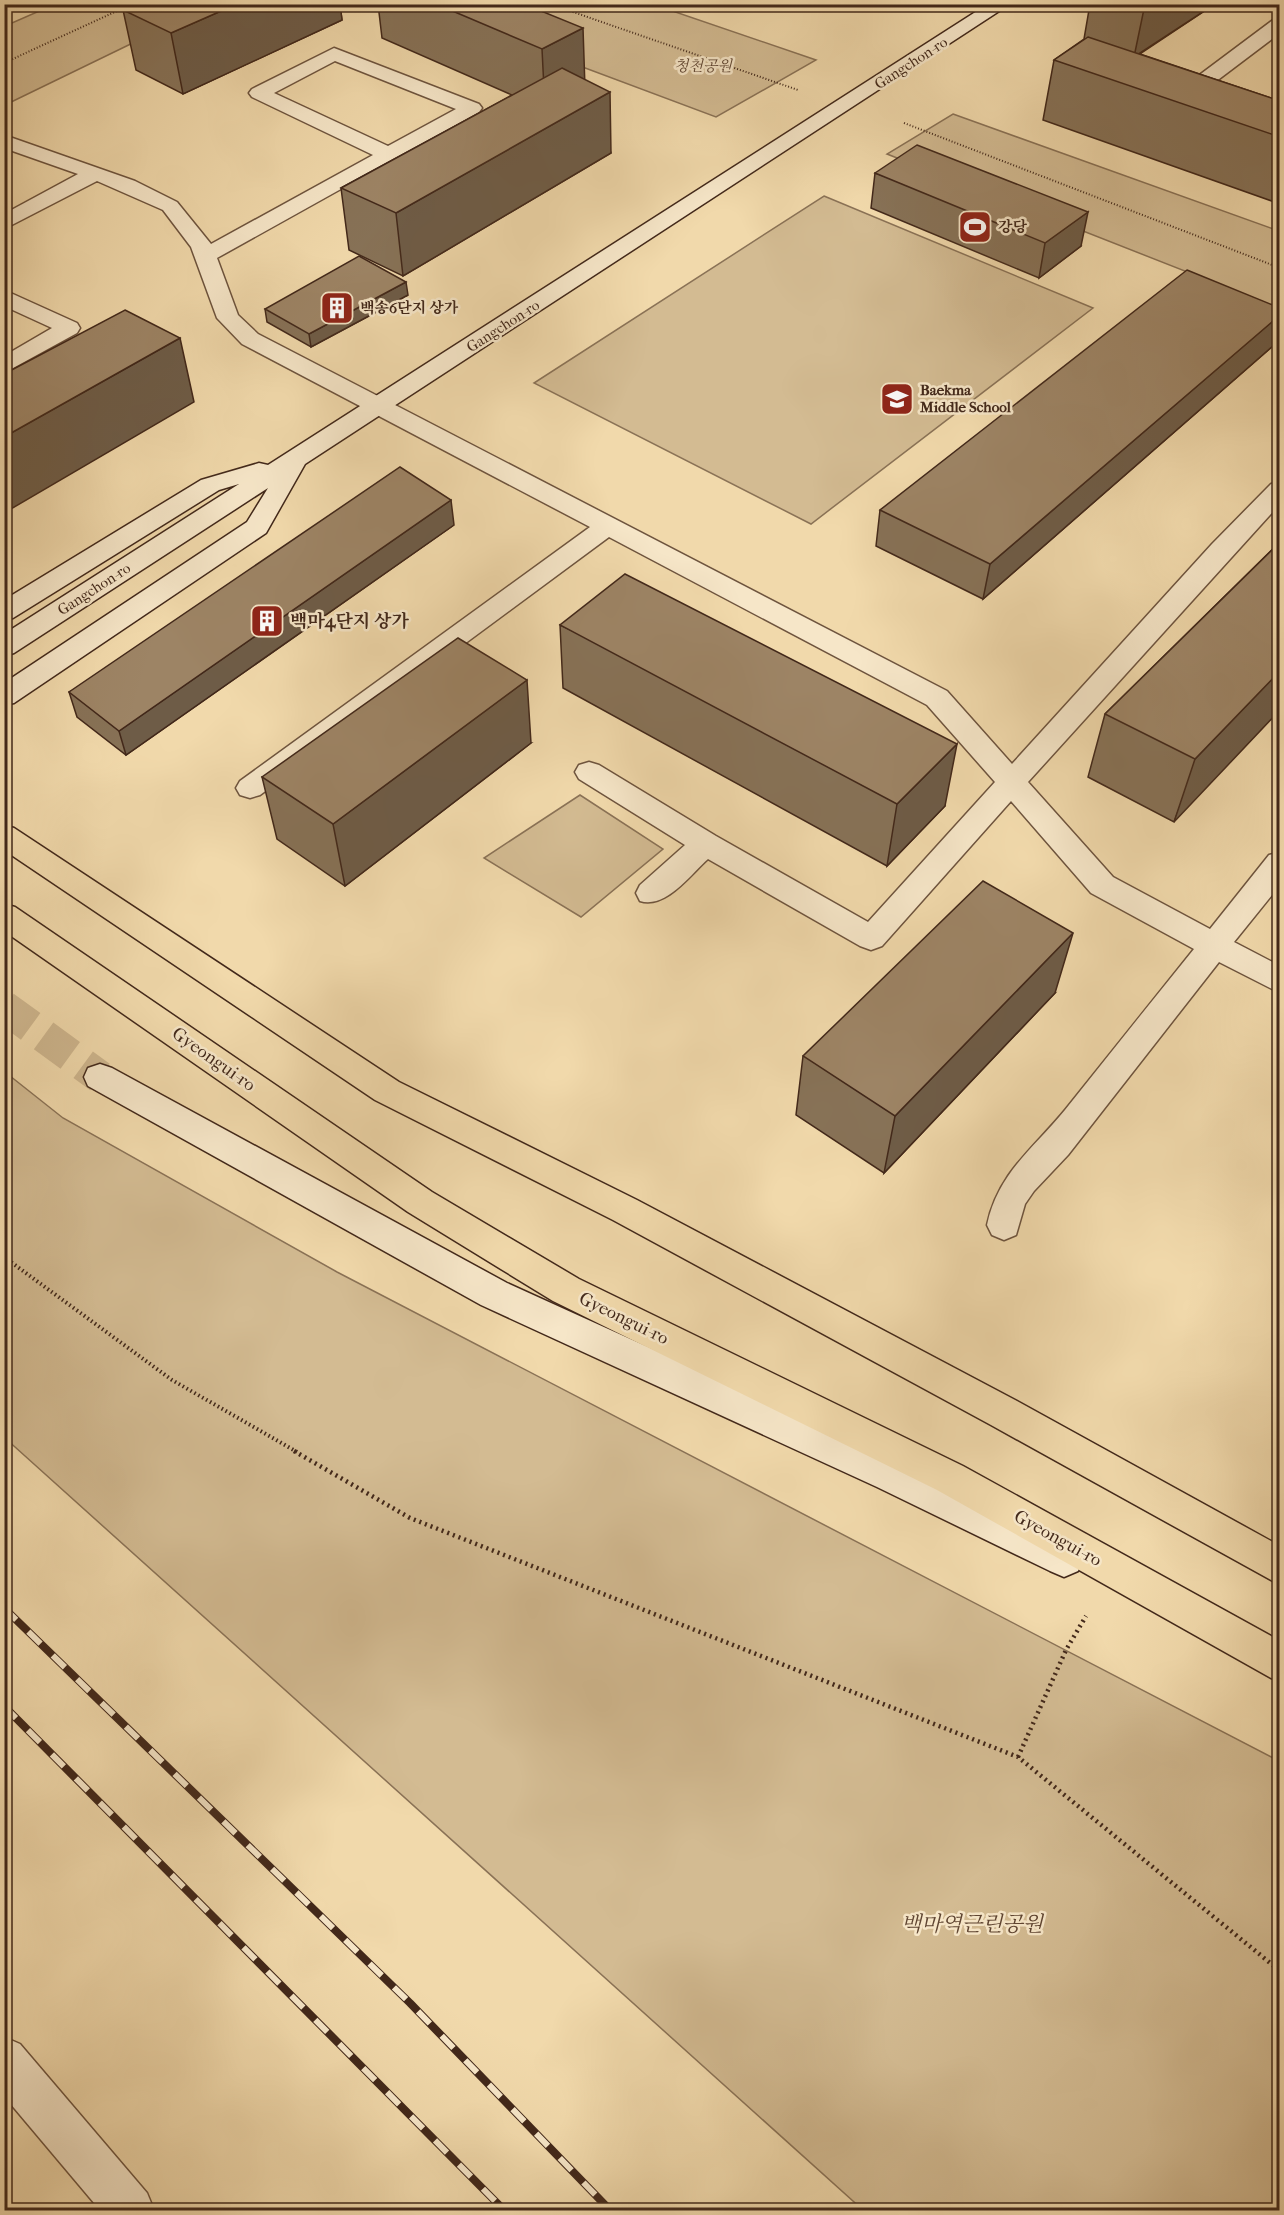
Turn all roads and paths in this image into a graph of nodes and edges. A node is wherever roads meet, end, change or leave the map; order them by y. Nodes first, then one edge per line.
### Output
1 (124, 4) edge
2 (550, 4) edge
3 (1001, 4) edge
4 (130, 5) edge
5 (1279, 25) edge
6 (4, 63) edge
7 (799, 91) dead end
8 (1198, 108) edge
9 (904, 123) dead end
10 (4, 141) edge
11 (388, 154) junction
12 (96, 173) junction
13 (4, 223) edge
14 (205, 256) junction
15 (1280, 268) edge
16 (4, 297) edge
17 (4, 366) edge
18 (379, 406) junction
19 (298, 458) junction
20 (1280, 489) edge
21 (608, 526) junction
22 (4, 612) edge
23 (4, 647) edge
24 (4, 696) edge
25 (589, 772) dead end
26 (1012, 783) junction
27 (250, 788) dead end
28 (4, 835) edge
29 (706, 844) junction
30 (1280, 863) edge
31 (651, 893) dead end
32 (4, 915) edge
33 (1215, 945) junction
34 (1280, 981) edge
35 (100, 1077) tunnel mouth
36 (1004, 1225) dead end
37 (4, 1257) edge
38 (1280, 1567) edge
39 (1086, 1616) dead end
40 (1277, 1661) edge
41 (1018, 1757) junction
42 (1280, 1971) edge
43 (4, 2060) edge
44 (130, 2211) edge

1 - 4 path
2 - 7 path
3 - 18 main road, Gangchon-ro
4 - 6 path
5 - 8 main road
9 - 15 path
10 - 12 main road
11 - 11 main road
11 - 14 main road
12 - 13 main road
12 - 14 main road
14 - 18 main road
16 - 17 main road
18 - 19 main road, Gangchon-ro
18 - 21 main road
19 - 22 main road
19 - 23 main road, Gangchon-ro
19 - 24 main road
20 - 26 main road
21 - 26 main road
21 - 27 main road
25 - 29 main road
26 - 29 main road
26 - 33 main road
28 - 38 main road
29 - 31 main road
30 - 33 main road
32 - 40 main road, Gyeongui-ro
33 - 34 main road
33 - 36 main road
35 - 40 main road
37 - 41 path
39 - 41 path
41 - 42 path
43 - 44 main road

